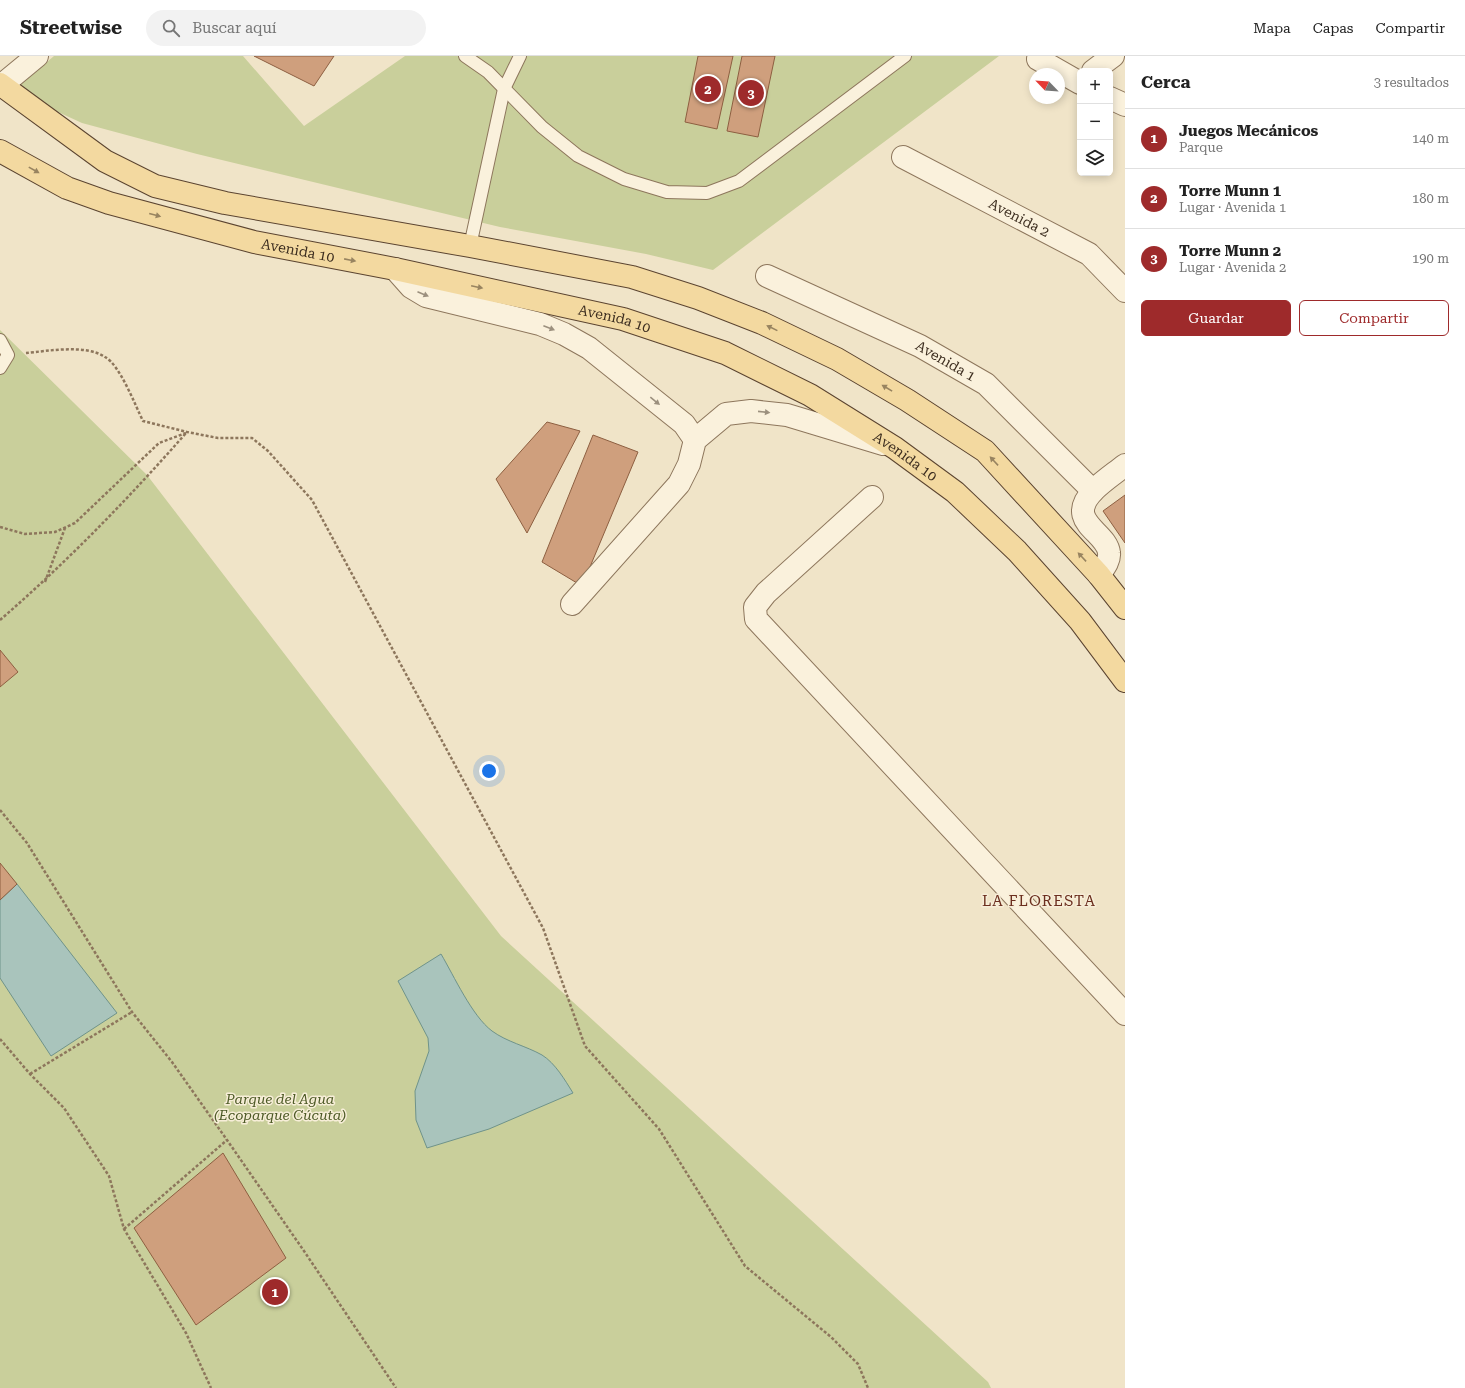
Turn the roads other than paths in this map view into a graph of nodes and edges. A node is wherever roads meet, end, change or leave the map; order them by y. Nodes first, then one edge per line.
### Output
1 (37, 56) edge
2 (465, 56) edge
3 (520, 56) edge
4 (904, 56) edge
5 (1113, 56) edge
6 (1038, 60) dead end
7 (1097, 68) edge
8 (1077, 76) edge
9 (1, 85) edge
10 (504, 89) junction
11 (1113, 99) edge
12 (1125, 105) edge
13 (0, 151) edge
14 (903, 157) dead end
15 (470, 246) junction
16 (394, 269) junction
17 (767, 276) dead end
18 (1125, 291) edge
19 (0, 340) edge
20 (0, 368) edge
21 (695, 440) junction
22 (895, 448) junction
23 (1125, 465) edge
24 (1093, 491) junction
25 (872, 497) dead end
26 (1099, 576) junction
27 (572, 604) dead end
28 (1125, 608) edge
29 (1125, 681) edge
30 (1125, 1014) edge

1 - 9 street
2 - 10 lane
3 - 10 lane
4 - 10 lane
5 - 7 street
6 - 8 street
9 - 15 main road
10 - 15 lane
11 - 12 street
13 -> 16 main road, Avenida 10
14 - 18 street, Avenida 2
26 -> 15 main road
16 -> 21 street
16 -> 22 main road, Avenida 10
17 - 24 street, Avenida 1
19 - 20 lane
21 -> 22 street
21 - 27 street
22 - 29 main road, Avenida 10
23 - 24 street
24 - 26 street
25 - 30 street
26 - 28 main road

